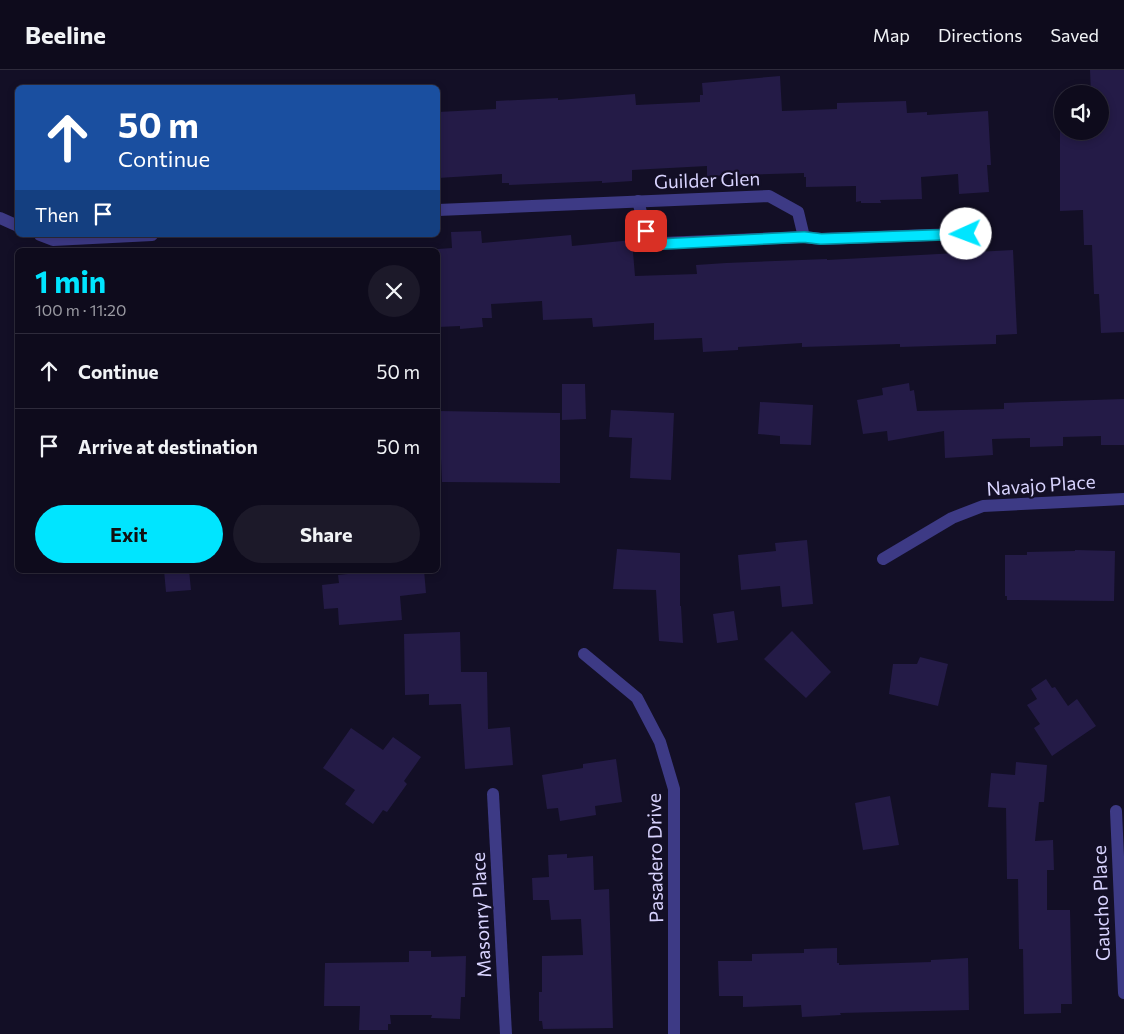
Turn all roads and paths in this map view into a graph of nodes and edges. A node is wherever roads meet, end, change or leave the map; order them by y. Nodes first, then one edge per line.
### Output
1 (638, 201) junction
2 (440, 210) edge
3 (984, 233) dead end
4 (45, 237) edge
5 (112, 237) edge
6 (804, 237) junction
7 (1124, 499) edge
8 (883, 559) dead end
9 (584, 654) dead end
10 (494, 794) dead end
11 (1116, 812) dead end
12 (1124, 992) edge
13 (506, 1034) edge
14 (674, 1034) edge

1 - 2 street, Guilder Glen
1 - 6 street, Guilder Glen
1 - 6 street
3 - 6 street
4 - 5 street
7 - 8 street, Navajo Place
9 - 14 street, Pasadero Drive
10 - 13 street, Masonry Place
11 - 12 street, Gaucho Place

